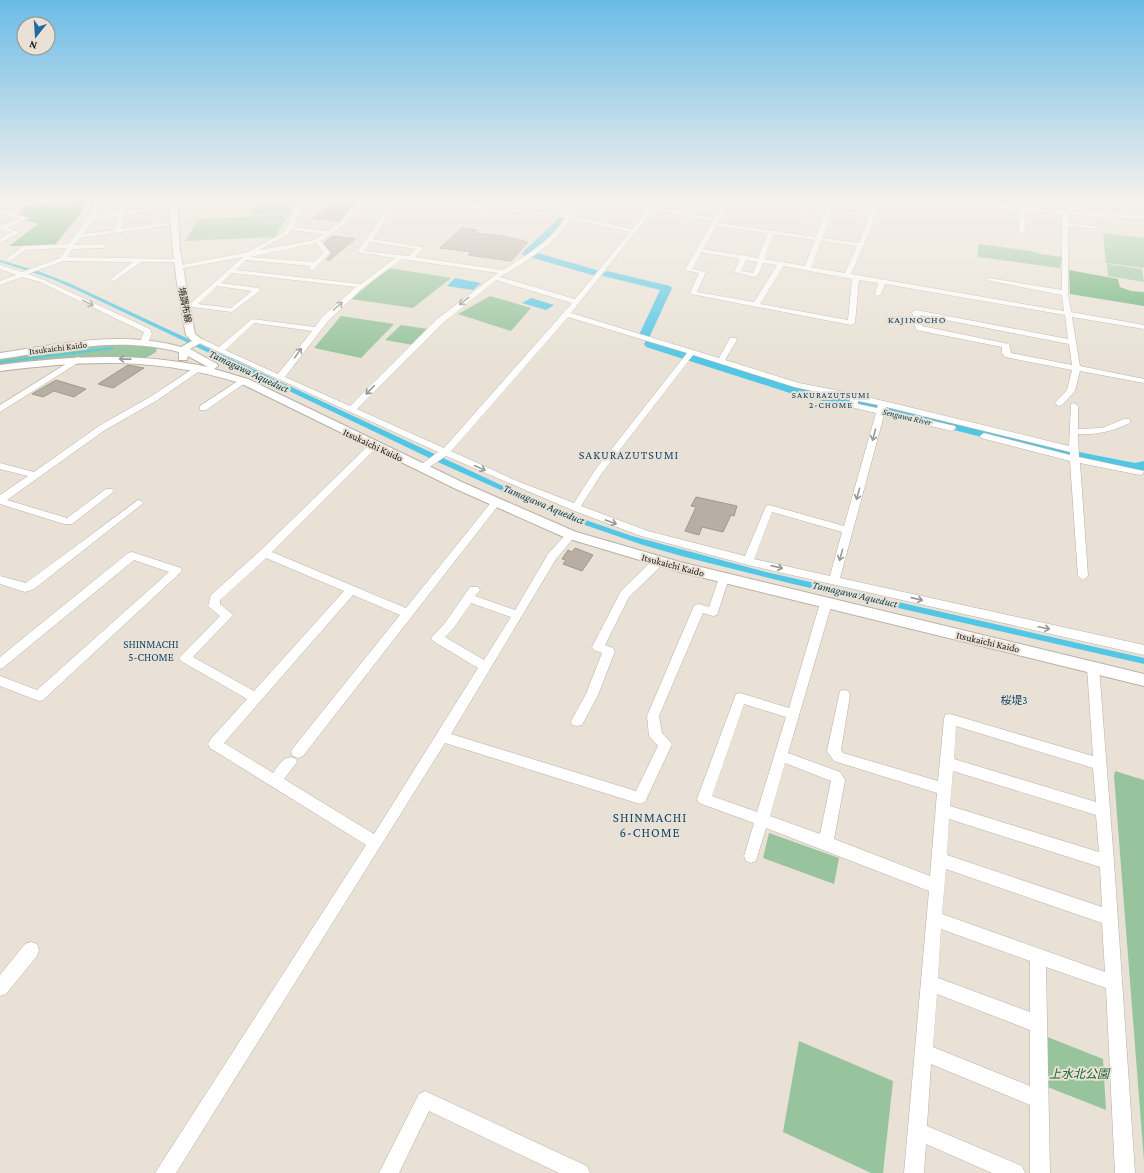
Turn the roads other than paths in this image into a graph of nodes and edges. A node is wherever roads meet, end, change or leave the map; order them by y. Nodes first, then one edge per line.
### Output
1 (17, 253) edge
2 (67, 253) edge
3 (176, 253) edge
4 (250, 253) edge
5 (257, 253) edge
6 (327, 253) edge
7 (366, 253) edge
8 (416, 253) edge
9 (533, 253) edge
10 (616, 253) edge
11 (697, 253) edge
12 (714, 253) edge
13 (764, 253) edge
14 (814, 253) edge
15 (858, 253) edge
16 (1064, 253) edge
17 (246, 255) junction
18 (400, 257) junction
19 (410, 258) junction
20 (744, 258) junction
21 (62, 259) junction
22 (8, 260) dead end
23 (140, 260) junction
24 (761, 261) junction
25 (177, 264) junction
26 (316, 264) junction
27 (781, 264) junction
28 (0, 268) edge
29 (807, 269) junction
30 (229, 271) junction
31 (504, 272) junction
32 (26, 274) junction
33 (847, 276) junction
34 (856, 277) junction
35 (496, 278) junction
36 (114, 279) dead end
37 (300, 279) junction
38 (989, 280) dead end
39 (882, 282) junction
40 (0, 283) edge
41 (214, 284) junction
42 (362, 286) junction
43 (1065, 293) junction
44 (878, 294) dead end
45 (576, 302) junction
46 (756, 305) junction
47 (188, 306) junction
48 (567, 314) junction
49 (1067, 314) junction
50 (1144, 327) edge
51 (316, 329) junction
52 (733, 340) dead end
53 (198, 341) junction
54 (144, 342) junction
55 (1071, 342) junction
56 (163, 344) junction
57 (185, 349) junction
58 (221, 350) junction
59 (0, 356) edge
60 (689, 356) junction
61 (80, 359) junction
62 (144, 360) junction
63 (721, 361) junction
64 (162, 362) junction
65 (196, 367) junction
66 (0, 368) edge
67 (1076, 368) junction
68 (228, 376) junction
69 (280, 377) junction
70 (1144, 381) edge
71 (244, 382) junction
72 (1059, 403) dead end
73 (1074, 406) dead end
74 (203, 408) dead end
75 (882, 408) junction
76 (0, 409) edge
77 (352, 409) junction
78 (1127, 421) dead end
79 (1074, 431) junction
80 (374, 445) junction
81 (444, 453) junction
82 (1074, 454) junction
83 (0, 466) edge
84 (426, 466) junction
85 (1140, 472) dead end
86 (35, 475) junction
87 (109, 491) dead end
88 (0, 501) edge
89 (496, 502) junction
90 (138, 503) dead end
91 (574, 508) junction
92 (848, 530) junction
93 (571, 535) junction
94 (266, 553) junction
95 (659, 561) junction
96 (748, 561) junction
97 (1083, 576) dead end
98 (724, 578) junction
99 (0, 580) edge
100 (834, 581) junction
101 (351, 590) junction
102 (826, 603) junction
103 (407, 613) junction
104 (518, 615) junction
105 (1144, 650) edge
106 (0, 664) edge
107 (486, 667) junction
108 (1093, 667) junction
109 (1144, 680) edge
110 (0, 681) edge
111 (844, 695) dead end
112 (255, 698) junction
113 (792, 714) junction
114 (577, 721) dead end
115 (442, 737) junction
116 (782, 756) junction
117 (946, 763) junction
118 (1100, 764) junction
119 (275, 781) junction
120 (944, 789) junction
121 (942, 810) junction
122 (1103, 811) junction
123 (762, 820) junction
124 (376, 843) junction
125 (826, 843) junction
126 (751, 856) dead end
127 (939, 860) junction
128 (1107, 862) junction
129 (936, 886) junction
130 (934, 918) junction
131 (1110, 918) junction
132 (32, 950) dead end
133 (1038, 955) junction
134 (928, 983) junction
135 (1114, 983) junction
136 (0, 988) edge
137 (1038, 1024) junction
138 (923, 1052) junction
139 (1039, 1099) junction
140 (917, 1131) junction
141 (165, 1173) edge
142 (389, 1173) edge
143 (580, 1173) edge
144 (914, 1173) edge
145 (1015, 1173) edge
146 (1040, 1173) edge
147 (1125, 1173) edge

1 - 22 street
2 - 21 street
3 - 25 main road, 境調布線
4 - 17 street
5 - 17 street
6 - 26 street
7 - 18 street
8 - 19 street
9 - 31 street
10 - 45 street
11 - 46 street
12 - 20 street
13 - 24 street
14 - 29 street
15 - 33 street
16 - 43 street
17 - 25 street
17 - 26 street
17 - 30 street
18 - 19 street
18 - 42 street
19 - 31 street
20 - 24 street
20 - 24 street
21 - 23 street
21 - 32 street
23 - 25 street
23 - 36 street
24 - 27 street
25 - 47 main road, 境調布線
26 - 37 street
27 - 29 street
27 - 46 street
28 - 32 street
29 - 33 street
30 - 37 street
30 - 41 street
31 - 35 street
32 - 40 street
32 -> 54 street
33 - 34 street
34 - 39 street
34 - 46 street
35 - 45 street
35 -> 77 street
37 - 42 street
38 - 43 street
39 - 44 street
39 - 49 street
41 - 47 street
41 - 47 street
51 -> 42 street
43 - 49 street
45 - 48 street
47 - 53 main road, 境調布線
48 - 60 street
48 - 81 street
49 - 50 street
49 - 55 street
51 - 58 street
69 -> 51 street
52 - 63 street
53 - 57 main road
53 - 58 street
54 - 56 main road, Itsukaichi Kaido
54 - 59 main road, Itsukaichi Kaido
55 - 67 street
55 - 67 street
56 - 57 main road, Itsukaichi Kaido
56 - 62 main road
57 - 64 main road
57 - 65 main road
57 - 68 main road, Itsukaichi Kaido
58 - 69 street
60 - 63 street
60 - 91 street
62 -> 61 main road, Itsukaichi Kaido
61 - 66 main road, Itsukaichi Kaido
61 - 76 street
62 - 64 main road, Itsukaichi Kaido
63 - 75 street
64 - 65 main road, Itsukaichi Kaido
65 - 68 main road, Itsukaichi Kaido
65 - 86 street
67 - 70 street
67 - 72 street
68 - 71 main road, Itsukaichi Kaido
69 - 77 street
71 - 74 street
71 - 80 main road, Itsukaichi Kaido
73 - 79 street
75 - 82 street
75 -> 92 street
77 - 81 street
78 - 79 street
79 - 82 street
80 - 84 main road, Itsukaichi Kaido
80 - 94 street
81 - 84 street
81 -> 91 street
82 - 85 street
82 - 97 street
83 - 86 street
84 - 89 main road, Itsukaichi Kaido
86 - 88 street
87 - 88 street
89 - 93 main road, Itsukaichi Kaido
89 - 103 street
90 - 99 street
91 -> 96 street
92 - 96 street
92 -> 100 street
93 - 95 main road, Itsukaichi Kaido
93 - 104 street
94 - 101 street
94 - 112 street
95 - 98 main road, Itsukaichi Kaido
95 - 114 street
96 -> 100 street
98 - 102 main road, Itsukaichi Kaido
98 - 115 street
100 -> 105 street
101 - 103 street
101 - 112 street
102 - 108 main road, Itsukaichi Kaido
102 - 113 street
103 - 119 street
104 - 107 street
104 - 107 street
106 - 110 street
107 - 115 street
108 - 109 main road, Itsukaichi Kaido
108 - 118 street
111 - 120 street
112 - 119 street
113 - 116 street
113 - 123 street
115 - 124 street
116 - 123 street
116 - 125 street
117 - 118 street
117 - 120 street
117 - 122 street
118 - 122 street
119 - 124 street
120 - 121 street
121 - 127 street
121 - 128 street
122 - 128 street
123 - 125 street
123 - 126 street
124 - 141 street
125 - 129 street
127 - 129 street
127 - 131 street
128 - 131 street
129 - 130 street
130 - 133 street
130 - 134 street
131 - 135 street
132 - 136 street
133 - 135 street
133 - 137 street
134 - 137 street
134 - 138 street
135 - 147 street
137 - 139 street
138 - 139 street
138 - 140 street
139 - 146 street
140 - 144 street
140 - 145 street
142 - 143 street

